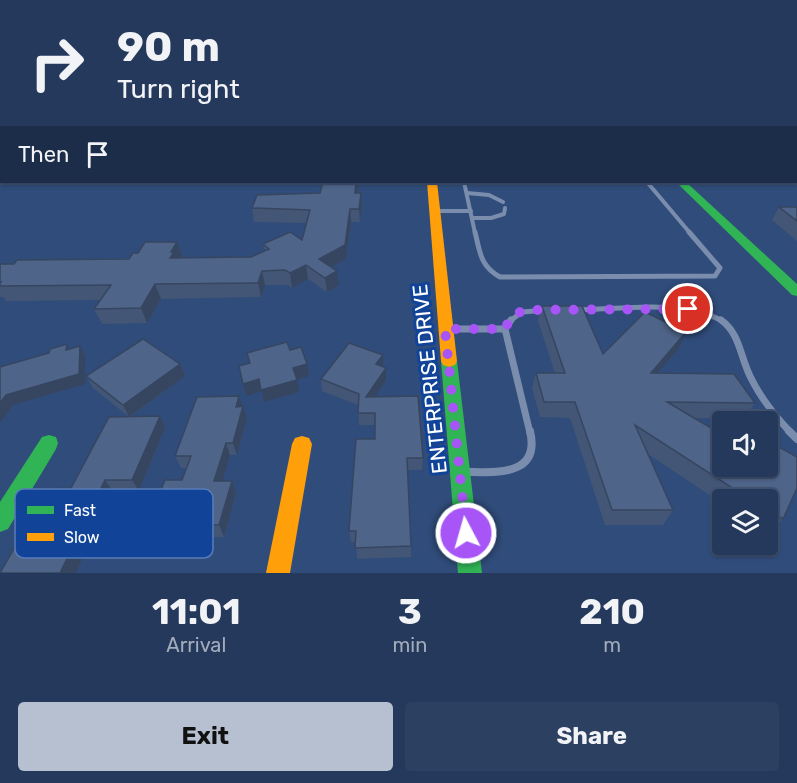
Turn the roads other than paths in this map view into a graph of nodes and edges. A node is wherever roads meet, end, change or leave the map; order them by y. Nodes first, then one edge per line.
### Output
1 (432, 183) edge
2 (464, 183) edge
3 (648, 183) edge
4 (682, 183) edge
5 (467, 193) junction
6 (503, 202) dead end
7 (505, 208) dead end
8 (434, 211) junction
9 (471, 211) junction
10 (472, 218) junction
11 (797, 292) edge
12 (552, 310) edge
13 (574, 310) edge
14 (445, 329) junction
15 (505, 329) junction
16 (797, 439) edge
17 (49, 443) dead end
18 (302, 444) dead end
19 (460, 472) junction
20 (20, 489) edge
21 (15, 497) edge
22 (0, 521) edge
23 (278, 573) edge
24 (470, 573) edge

1 - 8 street, ENTERPRISE DRIVE
2 - 5 lane
3 - 10 lane
4 - 11 street
5 - 6 lane
5 - 9 lane
7 - 10 lane
8 - 9 lane
8 - 14 street, ENTERPRISE DRIVE
9 - 10 lane
12 - 15 lane
13 - 16 lane
14 - 15 lane
14 - 19 street, ENTERPRISE DRIVE
15 - 19 lane
17 - 20 street
18 - 23 street
19 - 24 street, ENTERPRISE DRIVE
21 - 22 street

